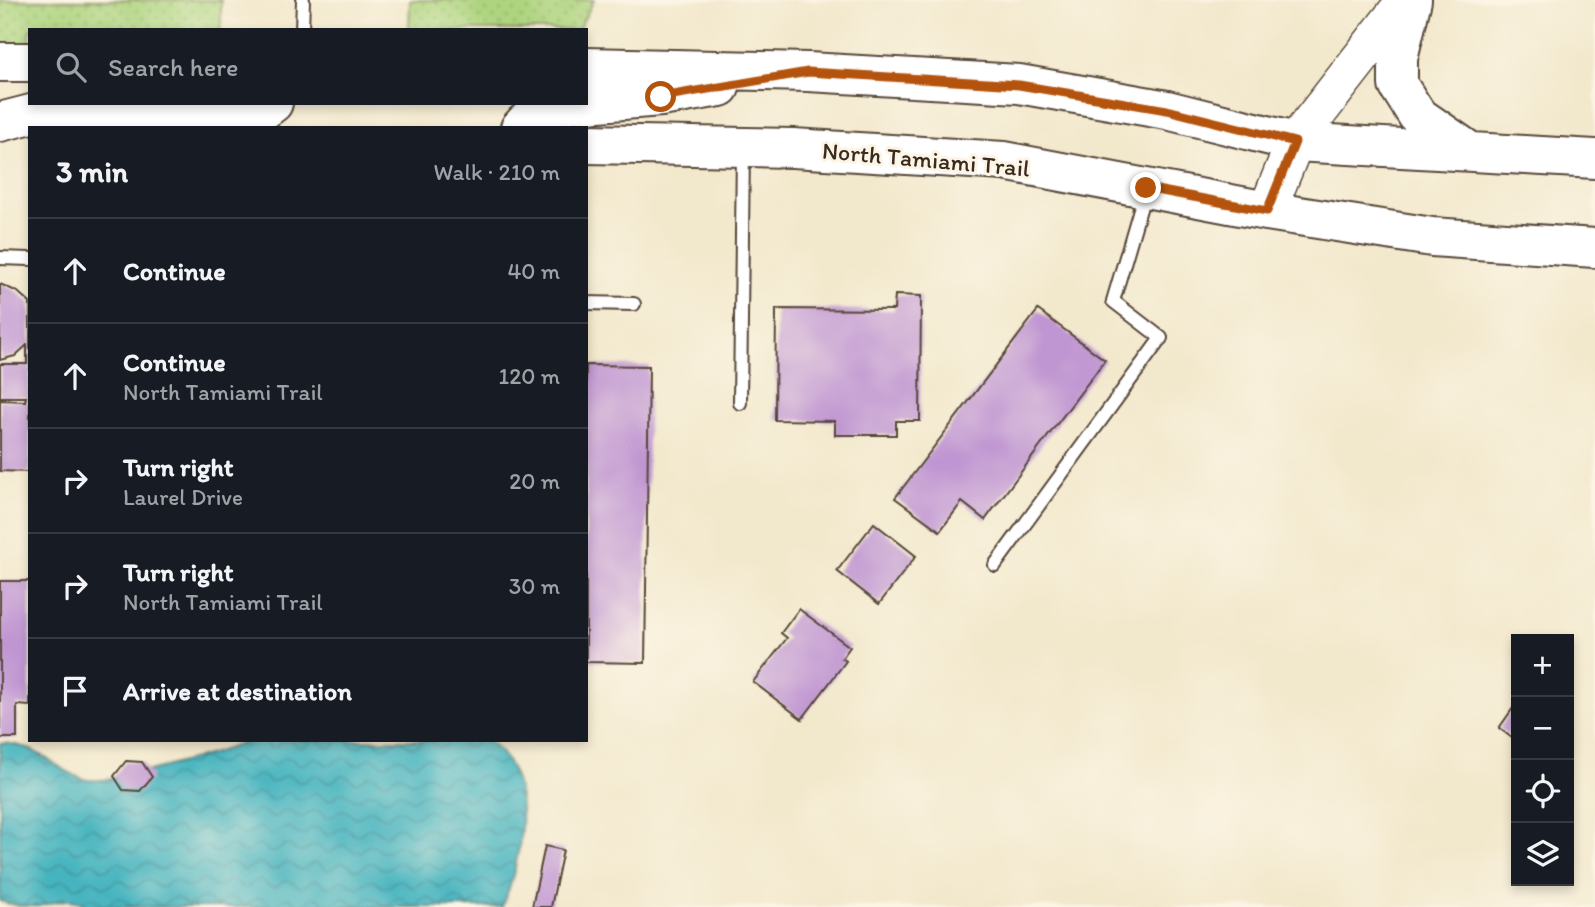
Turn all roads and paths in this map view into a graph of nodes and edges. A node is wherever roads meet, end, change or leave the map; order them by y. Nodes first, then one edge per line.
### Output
1 (303, 0) edge
2 (1406, 0) edge
3 (1412, 0) edge
4 (302, 28) edge
5 (0, 62) edge
6 (28, 62) edge
7 (588, 67) edge
8 (808, 72) junction
9 (588, 103) edge
10 (270, 105) edge
11 (562, 105) edge
12 (0, 122) edge
13 (522, 126) edge
14 (0, 139) edge
15 (28, 139) edge
16 (1295, 142) junction
17 (588, 144) edge
18 (743, 147) junction
19 (1469, 151) junction
20 (1595, 159) edge
21 (1146, 188) junction
22 (1267, 211) junction
23 (1595, 248) edge
24 (0, 258) edge
25 (28, 260) edge
26 (588, 303) edge
27 (634, 304) dead end
28 (740, 403) dead end
29 (995, 565) dead end

1 - 4 lane
2 - 16 street
3 - 19 main road
5 - 6 main road
7 - 8 main road
8 - 9 main road
8 - 16 main road
10 - 12 main road
11 - 13 main road
14 - 15 main road
16 - 19 main road
16 - 22 street
17 - 18 main road, North Tamiami Trail
18 - 21 main road, North Tamiami Trail
18 - 28 lane
19 - 20 main road
21 - 22 main road, North Tamiami Trail
21 - 29 lane
22 - 23 main road, North Tamiami Trail
24 - 25 lane
26 - 27 lane

